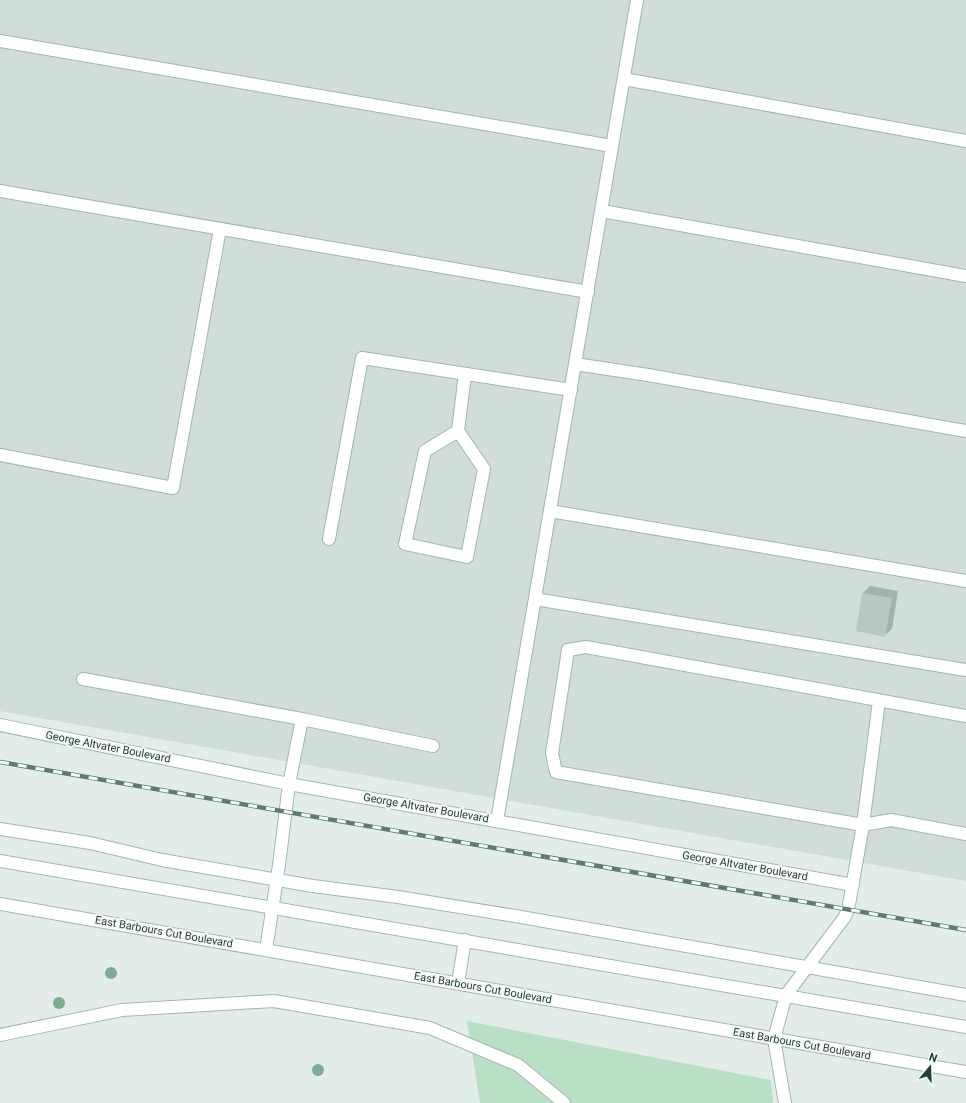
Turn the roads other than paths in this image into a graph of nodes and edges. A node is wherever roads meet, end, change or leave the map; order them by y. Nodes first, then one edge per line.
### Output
1 (637, 0) edge
2 (0, 40) edge
3 (624, 79) junction
4 (966, 141) edge
5 (612, 146) junction
6 (0, 191) edge
7 (602, 211) junction
8 (220, 229) junction
9 (966, 276) edge
10 (588, 292) junction
11 (575, 364) junction
12 (465, 374) junction
13 (571, 390) junction
14 (458, 431) junction
15 (966, 431) edge
16 (0, 455) edge
17 (550, 510) junction
18 (329, 539) dead end
19 (966, 581) edge
20 (535, 599) junction
21 (966, 670) edge
22 (82, 679) dead end
23 (879, 701) junction
24 (966, 716) edge
25 (302, 719) junction
26 (0, 725) edge
27 (433, 746) dead end
28 (289, 784) junction
29 (497, 821) junction
30 (863, 825) junction
31 (0, 829) edge
32 (966, 834) edge
33 (0, 861) edge
34 (277, 879) junction
35 (853, 885) junction
36 (0, 904) edge
37 (272, 907) junction
38 (465, 940) junction
39 (266, 950) junction
40 (808, 967) junction
41 (458, 983) junction
42 (786, 995) junction
43 (966, 995) edge
44 (966, 1027) edge
45 (0, 1034) edge
46 (774, 1039) junction
47 (966, 1072) edge
48 (564, 1103) edge
49 (785, 1103) edge

1 - 3 street
2 - 5 street
3 - 4 street
3 - 5 street
5 - 7 street
6 - 8 street
7 - 9 street
7 - 10 street
8 - 10 street
8 - 16 street
10 - 11 street
11 - 13 street
11 - 15 street
12 - 13 street
12 - 14 street
12 - 18 street
13 - 17 street
14 - 14 street
17 - 19 street
17 - 20 street
20 - 21 street
20 - 29 street
22 - 25 street
23 - 24 street
23 - 30 street
23 - 30 street
25 - 27 street
25 - 28 street
26 - 28 street, George Altvater Boulevard
28 - 29 street, George Altvater Boulevard
28 - 34 street
29 - 35 street, George Altvater Boulevard
30 - 32 street
30 - 35 street
31 - 34 street
33 - 37 street
34 - 37 street
34 - 40 street
35 - 40 street
36 - 39 street, East Barbours Cut Boulevard
37 - 38 street
37 - 39 street
38 - 41 street
38 - 42 street
39 - 41 street, East Barbours Cut Boulevard
40 - 42 street
40 - 43 street
41 - 46 street, East Barbours Cut Boulevard
42 - 44 street
42 - 46 street
45 - 48 street
46 - 47 street, East Barbours Cut Boulevard
46 - 49 street

